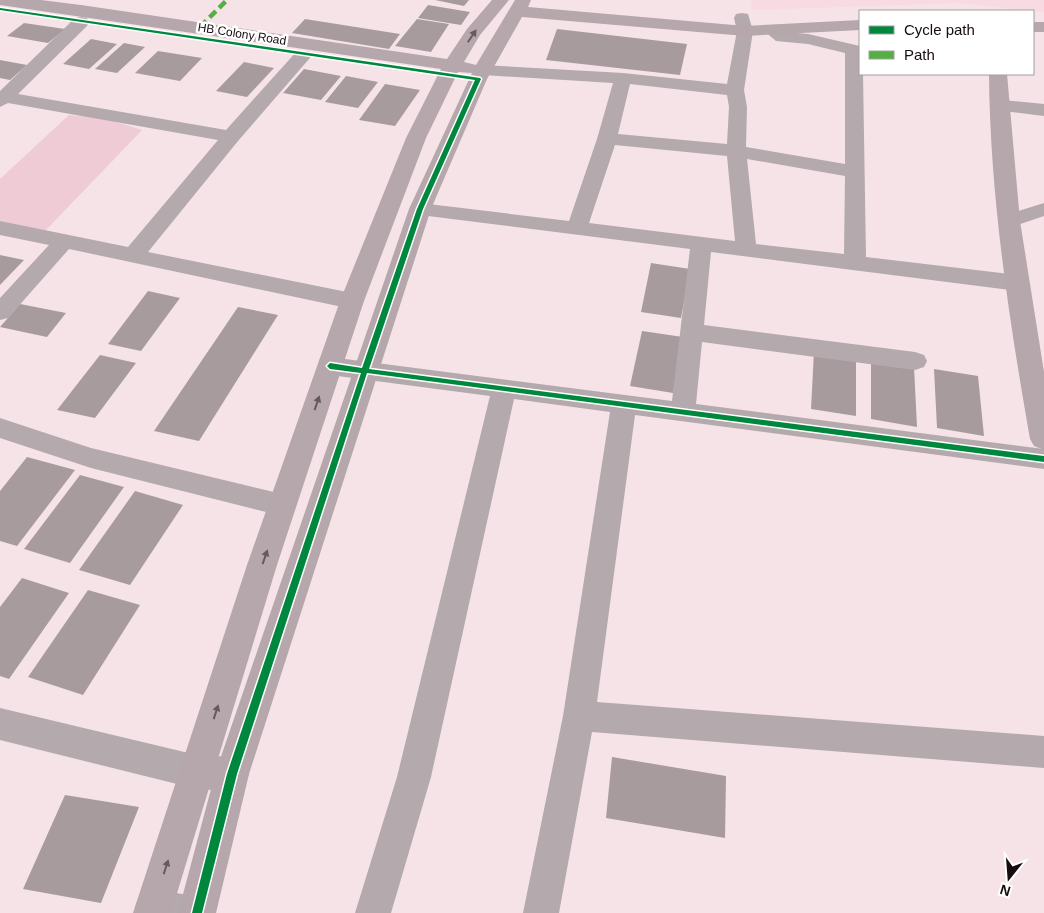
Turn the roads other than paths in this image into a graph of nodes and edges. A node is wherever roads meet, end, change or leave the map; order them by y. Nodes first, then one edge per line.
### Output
1 (0, 0) edge
2 (105, 0) edge
3 (516, 3) edge
4 (0, 9) edge
5 (859, 14) edge
6 (87, 17) junction
7 (743, 24) junction
8 (859, 25) edge
9 (771, 30) junction
10 (303, 55) junction
11 (450, 71) junction
12 (481, 75) junction
13 (998, 75) edge
14 (623, 78) junction
15 (735, 90) junction
16 (2, 99) edge
17 (1002, 106) junction
18 (1044, 110) edge
19 (231, 137) junction
20 (607, 139) junction
21 (736, 151) junction
22 (853, 171) junction
23 (420, 209) junction
24 (1044, 209) edge
25 (1009, 221) junction
26 (0, 228) edge
27 (578, 228) junction
28 (65, 241) junction
29 (701, 244) junction
30 (746, 250) junction
31 (133, 256) junction
32 (855, 264) junction
33 (1018, 283) junction
34 (352, 301) junction
35 (0, 312) edge
36 (692, 332) junction
37 (916, 362) dead end
38 (330, 366) junction
39 (364, 370) junction
40 (1038, 372) edge
41 (504, 389) junction
42 (624, 406) junction
43 (683, 413) junction
44 (0, 428) edge
45 (1044, 439) edge
46 (1044, 459) edge
47 (282, 506) junction
48 (579, 716) junction
49 (0, 724) edge
50 (1044, 752) edge
51 (196, 772) junction
52 (232, 774) junction
53 (153, 910) edge
54 (188, 913) edge
55 (197, 913) edge
56 (373, 913) edge
57 (541, 913) edge

1 - 6 street, HB Colony Road
2 - 6 street
3 - 7 street
11 -> 3 street
3 - 12 street
4 - 6 street
5 - 7 street
6 - 10 street
6 - 11 street, HB Colony Road
6 - 16 street
7 - 9 street
7 - 15 street
8 - 9 street
9 - 22 street
10 - 11 street
10 - 19 street
11 - 12 street
11 - 34 street
12 - 14 street
12 - 23 street
13 - 17 street
14 - 15 street
14 - 20 street
15 - 21 street
16 - 19 street
17 - 18 street
17 - 25 street
19 - 31 street
20 - 21 street
20 - 27 street
21 - 22 street
21 - 30 street
22 - 32 street
23 - 27 street
23 - 39 street
24 - 25 street
25 - 33 street
26 - 28 street
27 - 29 street
28 - 31 street
28 - 35 street
29 - 30 street
29 - 36 street
30 - 32 street
31 - 34 street
32 - 33 street
33 - 40 street
34 - 38 street
36 - 37 street
36 - 43 street
38 - 39 street
47 -> 38 street
39 - 41 street
39 - 52 street
40 - 45 street
41 - 42 street
41 - 56 street
42 - 43 street
42 - 48 street
43 - 46 street
44 - 47 street
51 -> 47 street
48 - 50 street
48 - 57 street
49 - 51 street
51 - 52 street
53 -> 51 street
52 - 55 street
53 - 54 street

